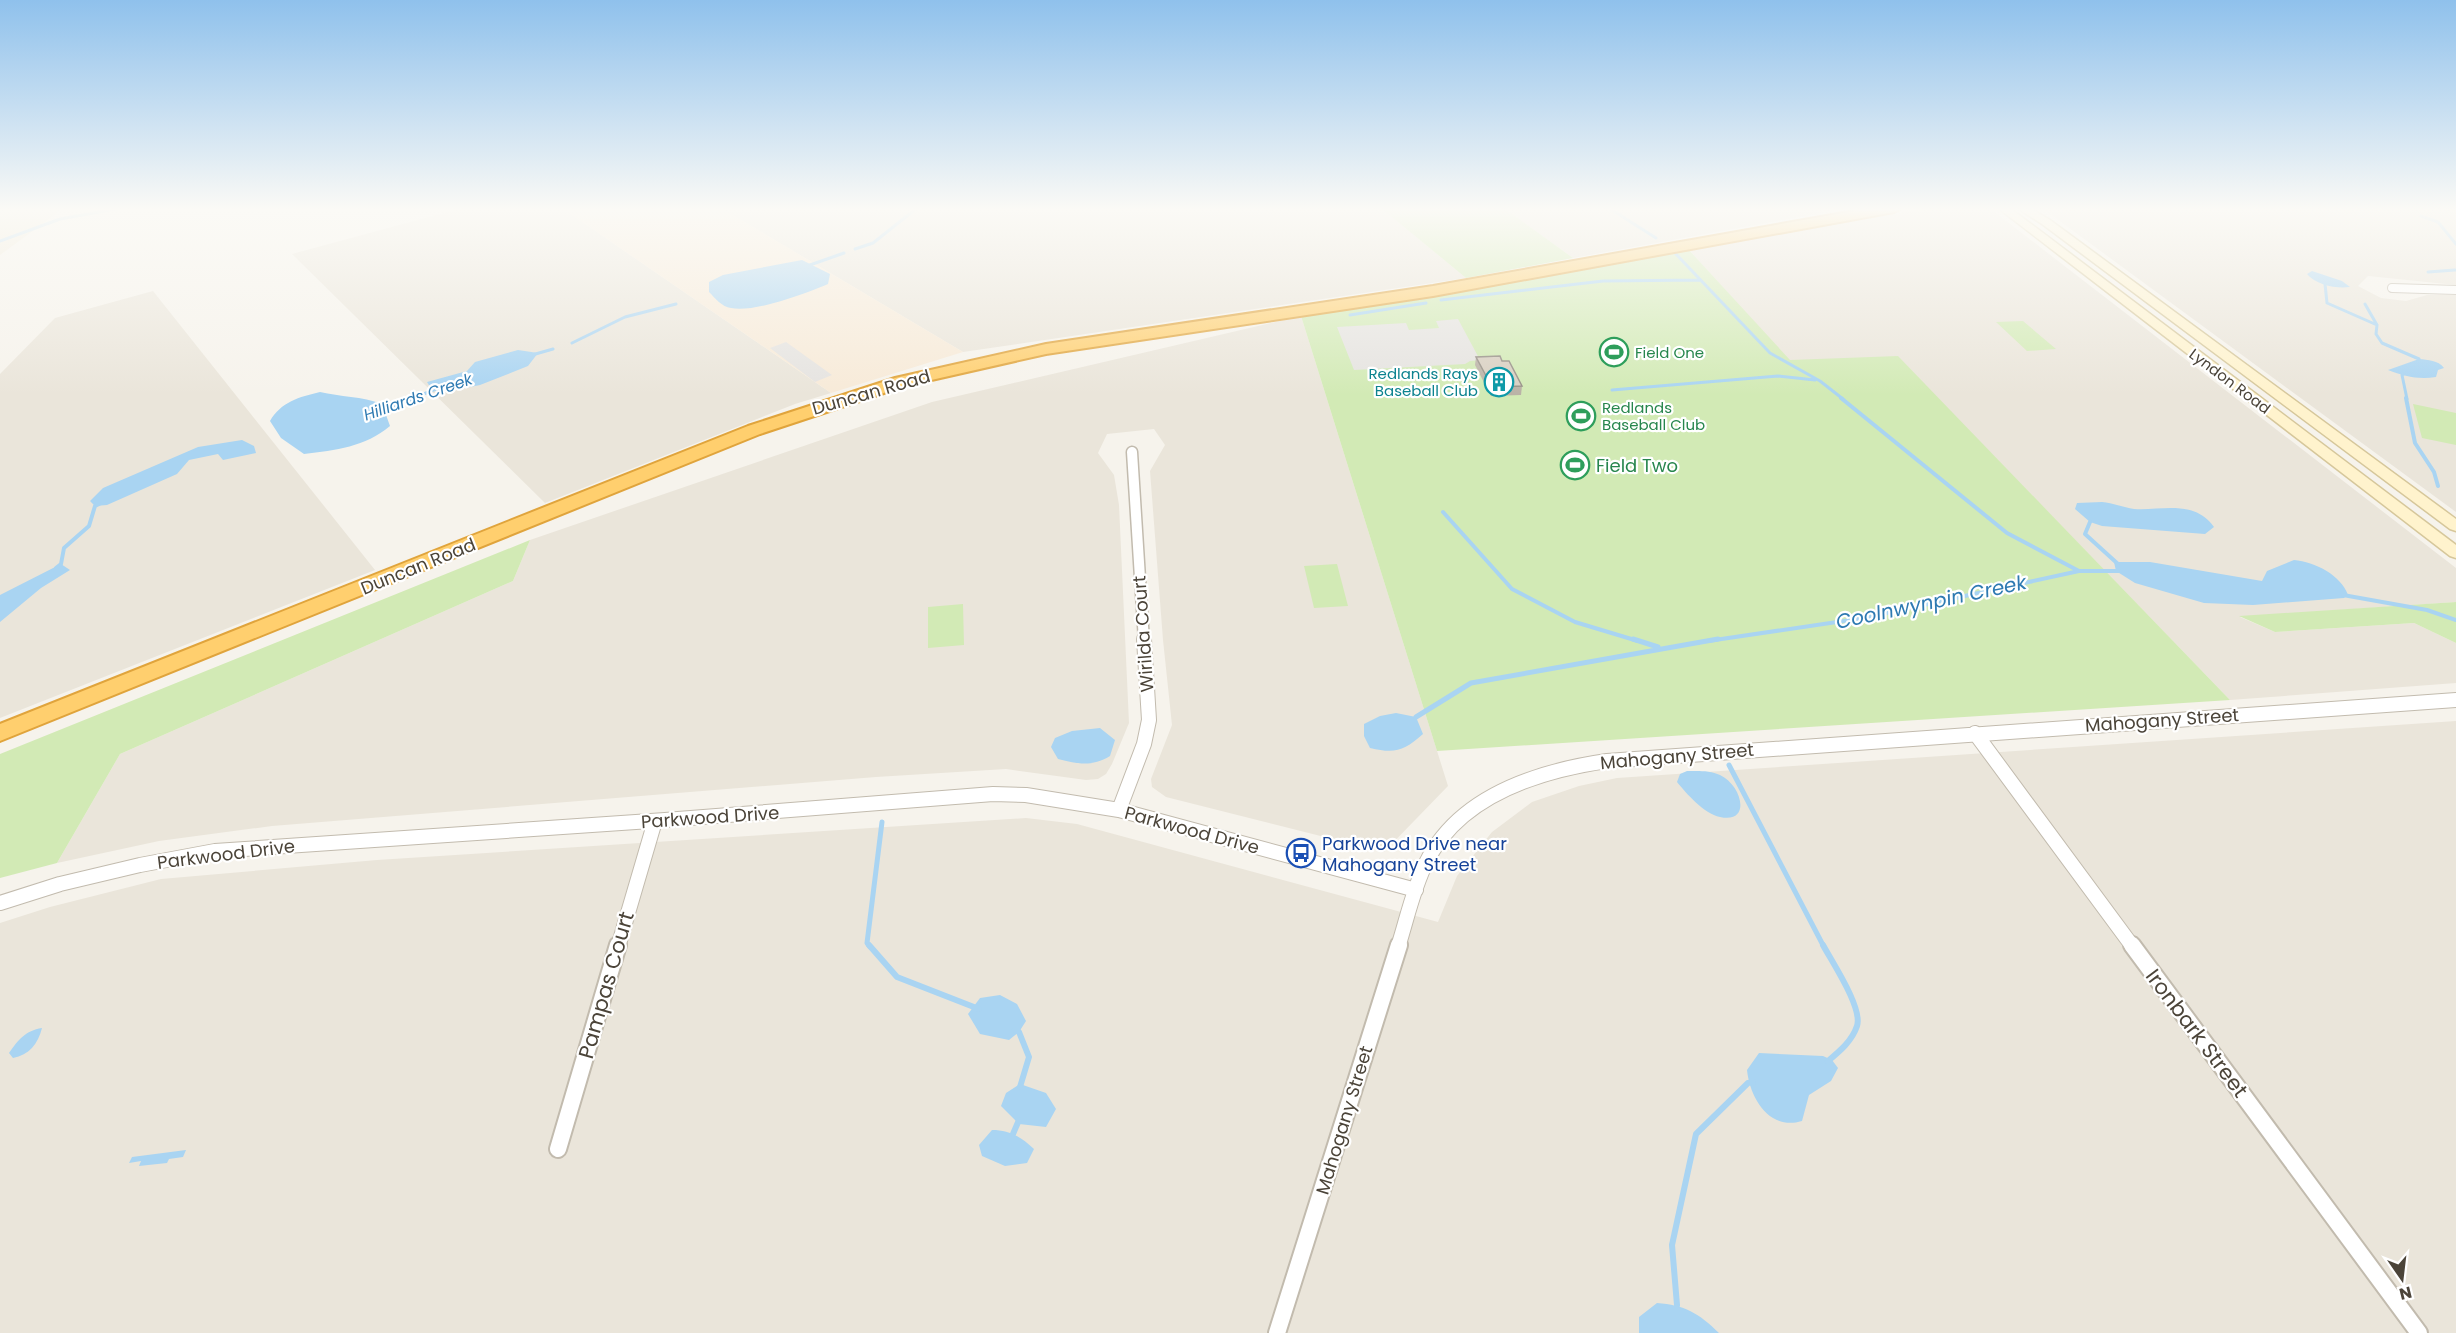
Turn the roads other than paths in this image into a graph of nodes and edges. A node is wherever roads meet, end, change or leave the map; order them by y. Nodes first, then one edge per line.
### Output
1 (1548, 270) edge
2 (2106, 270) edge
3 (2111, 270) edge
4 (2085, 271) joint
5 (2392, 288) dead end
6 (2456, 290) edge
7 (1132, 452) dead end
8 (2456, 526) edge
9 (2456, 554) edge
10 (2456, 700) edge
11 (0, 733) edge
12 (1975, 733) junction
13 (1119, 810) junction
14 (655, 821) junction
15 (1416, 890) junction
16 (0, 903) edge
17 (558, 1149) dead end
18 (1277, 1333) edge
19 (2420, 1333) edge

1 - 11 highway, Duncan Road
2 - 4 main road
3 - 8 main road, Lyndon Road
4 - 9 main road, Lyndon Road
5 - 6 street
7 - 13 street, Wirilda Court
10 - 12 street, Mahogany Street
12 - 15 street, Mahogany Street
12 - 19 street, Ironbark Street
13 - 14 street, Parkwood Drive
13 - 15 street, Parkwood Drive
14 - 16 street, Parkwood Drive
14 - 17 street, Pampas Court
15 - 18 street, Mahogany Street

